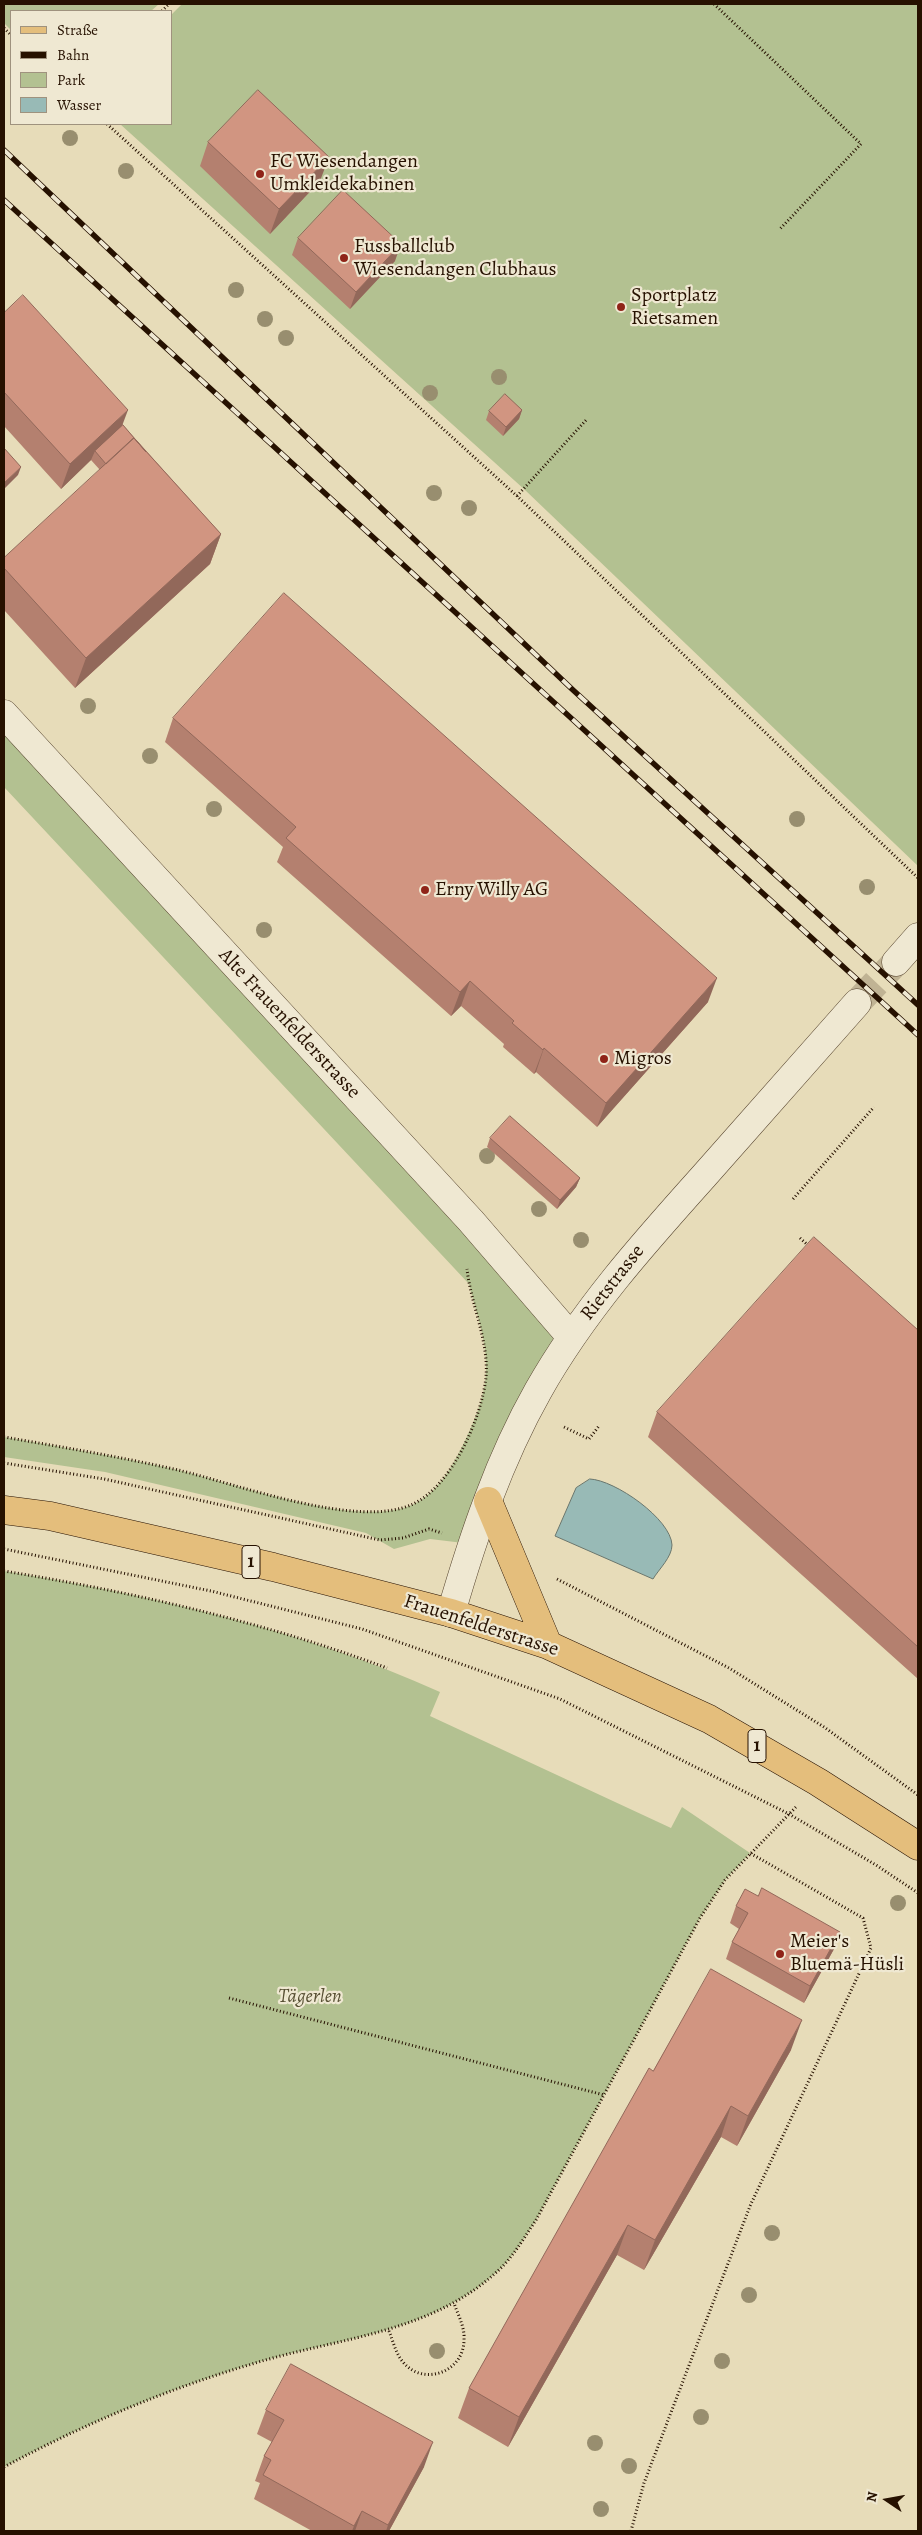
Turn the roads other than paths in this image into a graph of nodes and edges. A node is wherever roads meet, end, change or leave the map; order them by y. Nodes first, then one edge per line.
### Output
1 (4, 714) edge
2 (918, 937) edge
3 (896, 962) tunnel mouth
4 (858, 1004) tunnel mouth
5 (571, 1338) junction
6 (488, 1501) junction
7 (4, 1510) edge
8 (451, 1613) junction
9 (548, 1645) junction
10 (918, 1846) edge

1 - 5 street, Alte Frauenfelderstrasse
2 - 3 street
4 - 5 street, Rietstrasse
5 - 6 street, Rietstrasse
6 - 8 street, Rietstrasse
6 - 9 main road
7 - 8 main road, Frauenfelderstrasse / 1
8 - 9 main road, Frauenfelderstrasse / 1
9 - 10 main road, Frauenfelderstrasse / 1

